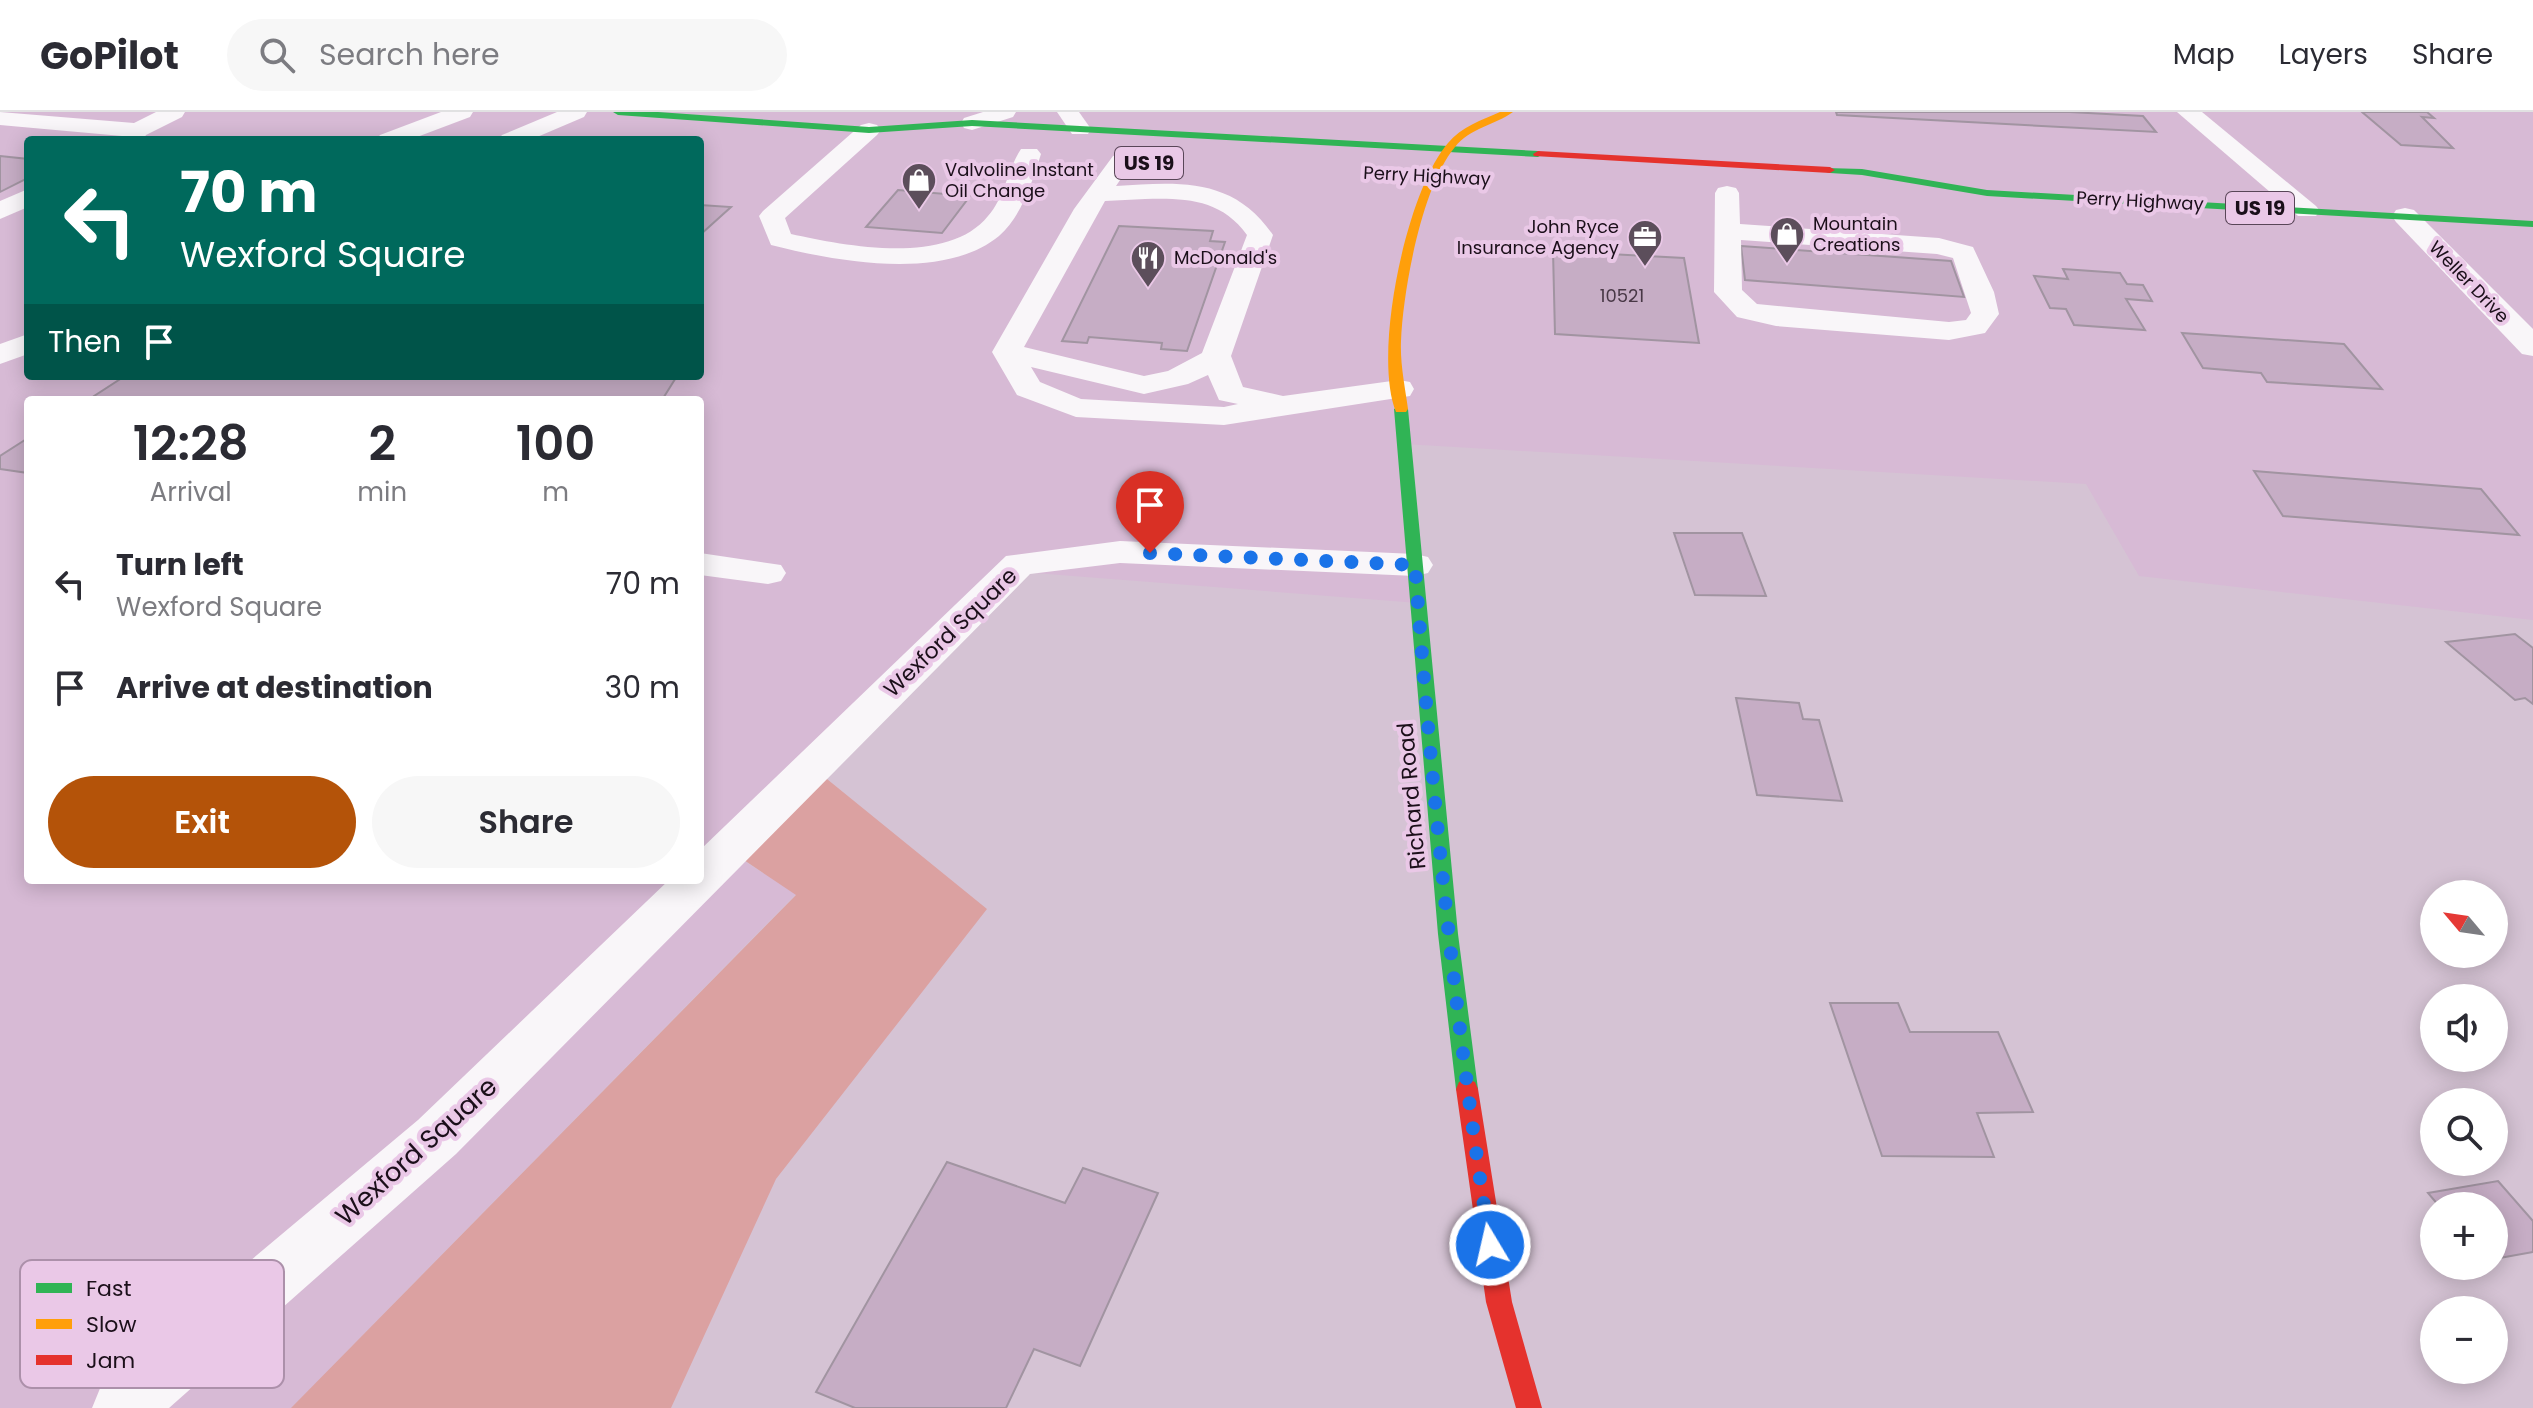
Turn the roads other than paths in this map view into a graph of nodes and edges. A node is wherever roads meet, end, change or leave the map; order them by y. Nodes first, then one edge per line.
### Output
1 (174, 112) edge
2 (462, 112) edge
3 (576, 112) edge
4 (618, 112) edge
5 (1005, 112) edge
6 (1508, 112) edge
7 (2188, 112) edge
8 (0, 118) edge
9 (1074, 121) edge
10 (972, 123) junction
11 (869, 130) junction
12 (134, 135) edge
13 (399, 136) edge
14 (519, 136) edge
15 (938, 146) dead end
16 (1447, 149) junction
17 (1029, 154) dead end
18 (1121, 161) dead end
19 (1423, 176) junction
20 (1460, 178) dead end
21 (1727, 193) dead end
22 (1987, 193) junction
23 (1100, 194) junction
24 (24, 199) edge
25 (1902, 199) dead end
26 (0, 211) edge
27 (2307, 211) junction
28 (2405, 216) junction
29 (2533, 224) edge
30 (1727, 231) junction
31 (24, 345) edge
32 (2533, 347) edge
33 (1007, 352) junction
34 (0, 355) edge
35 (1216, 356) junction
36 (1399, 389) junction
37 (1293, 405) junction
38 (704, 565) edge
39 (1415, 565) junction
40 (768, 573) dead end
41 (704, 874) edge
42 (694, 884) edge
43 (284, 1269) edge
44 (146, 1388) edge
45 (123, 1408) edge
46 (1529, 1408) edge

1 - 12 lane
2 - 13 lane
3 - 14 lane
4 - 11 main road, Perry Highway / US 19
5 - 10 lane
6 - 16 main road
7 - 27 lane
8 - 12 lane
9 - 10 main road, Perry Highway / US 19
9 - 16 main road, Perry Highway / US 19
10 - 11 main road, Perry Highway / US 19
11 - 15 main road, Perry Highway / US 19
11 - 17 lane
16 - 19 main road, Richard Road
16 - 22 main road, Perry Highway / US 19
18 - 23 lane
19 - 20 main road, Perry Highway
19 - 36 main road, Richard Road
21 - 30 lane
22 - 25 main road, Perry Highway / US 19
22 - 27 main road, Perry Highway / US 19
23 - 33 lane
23 - 35 lane
24 - 26 lane
27 - 28 main road, Perry Highway / US 19
28 - 29 main road, Perry Highway / US 19
28 - 32 street, Weller Drive
30 - 30 lane
31 - 34 lane
33 - 35 lane
33 - 37 lane
35 - 37 lane
36 - 37 lane
36 - 39 main road, Richard Road
38 - 40 lane
39 - 41 lane, Wexford Square
39 - 46 main road, Richard Road
42 - 43 lane, Wexford Square
44 - 45 lane, Wexford Square

